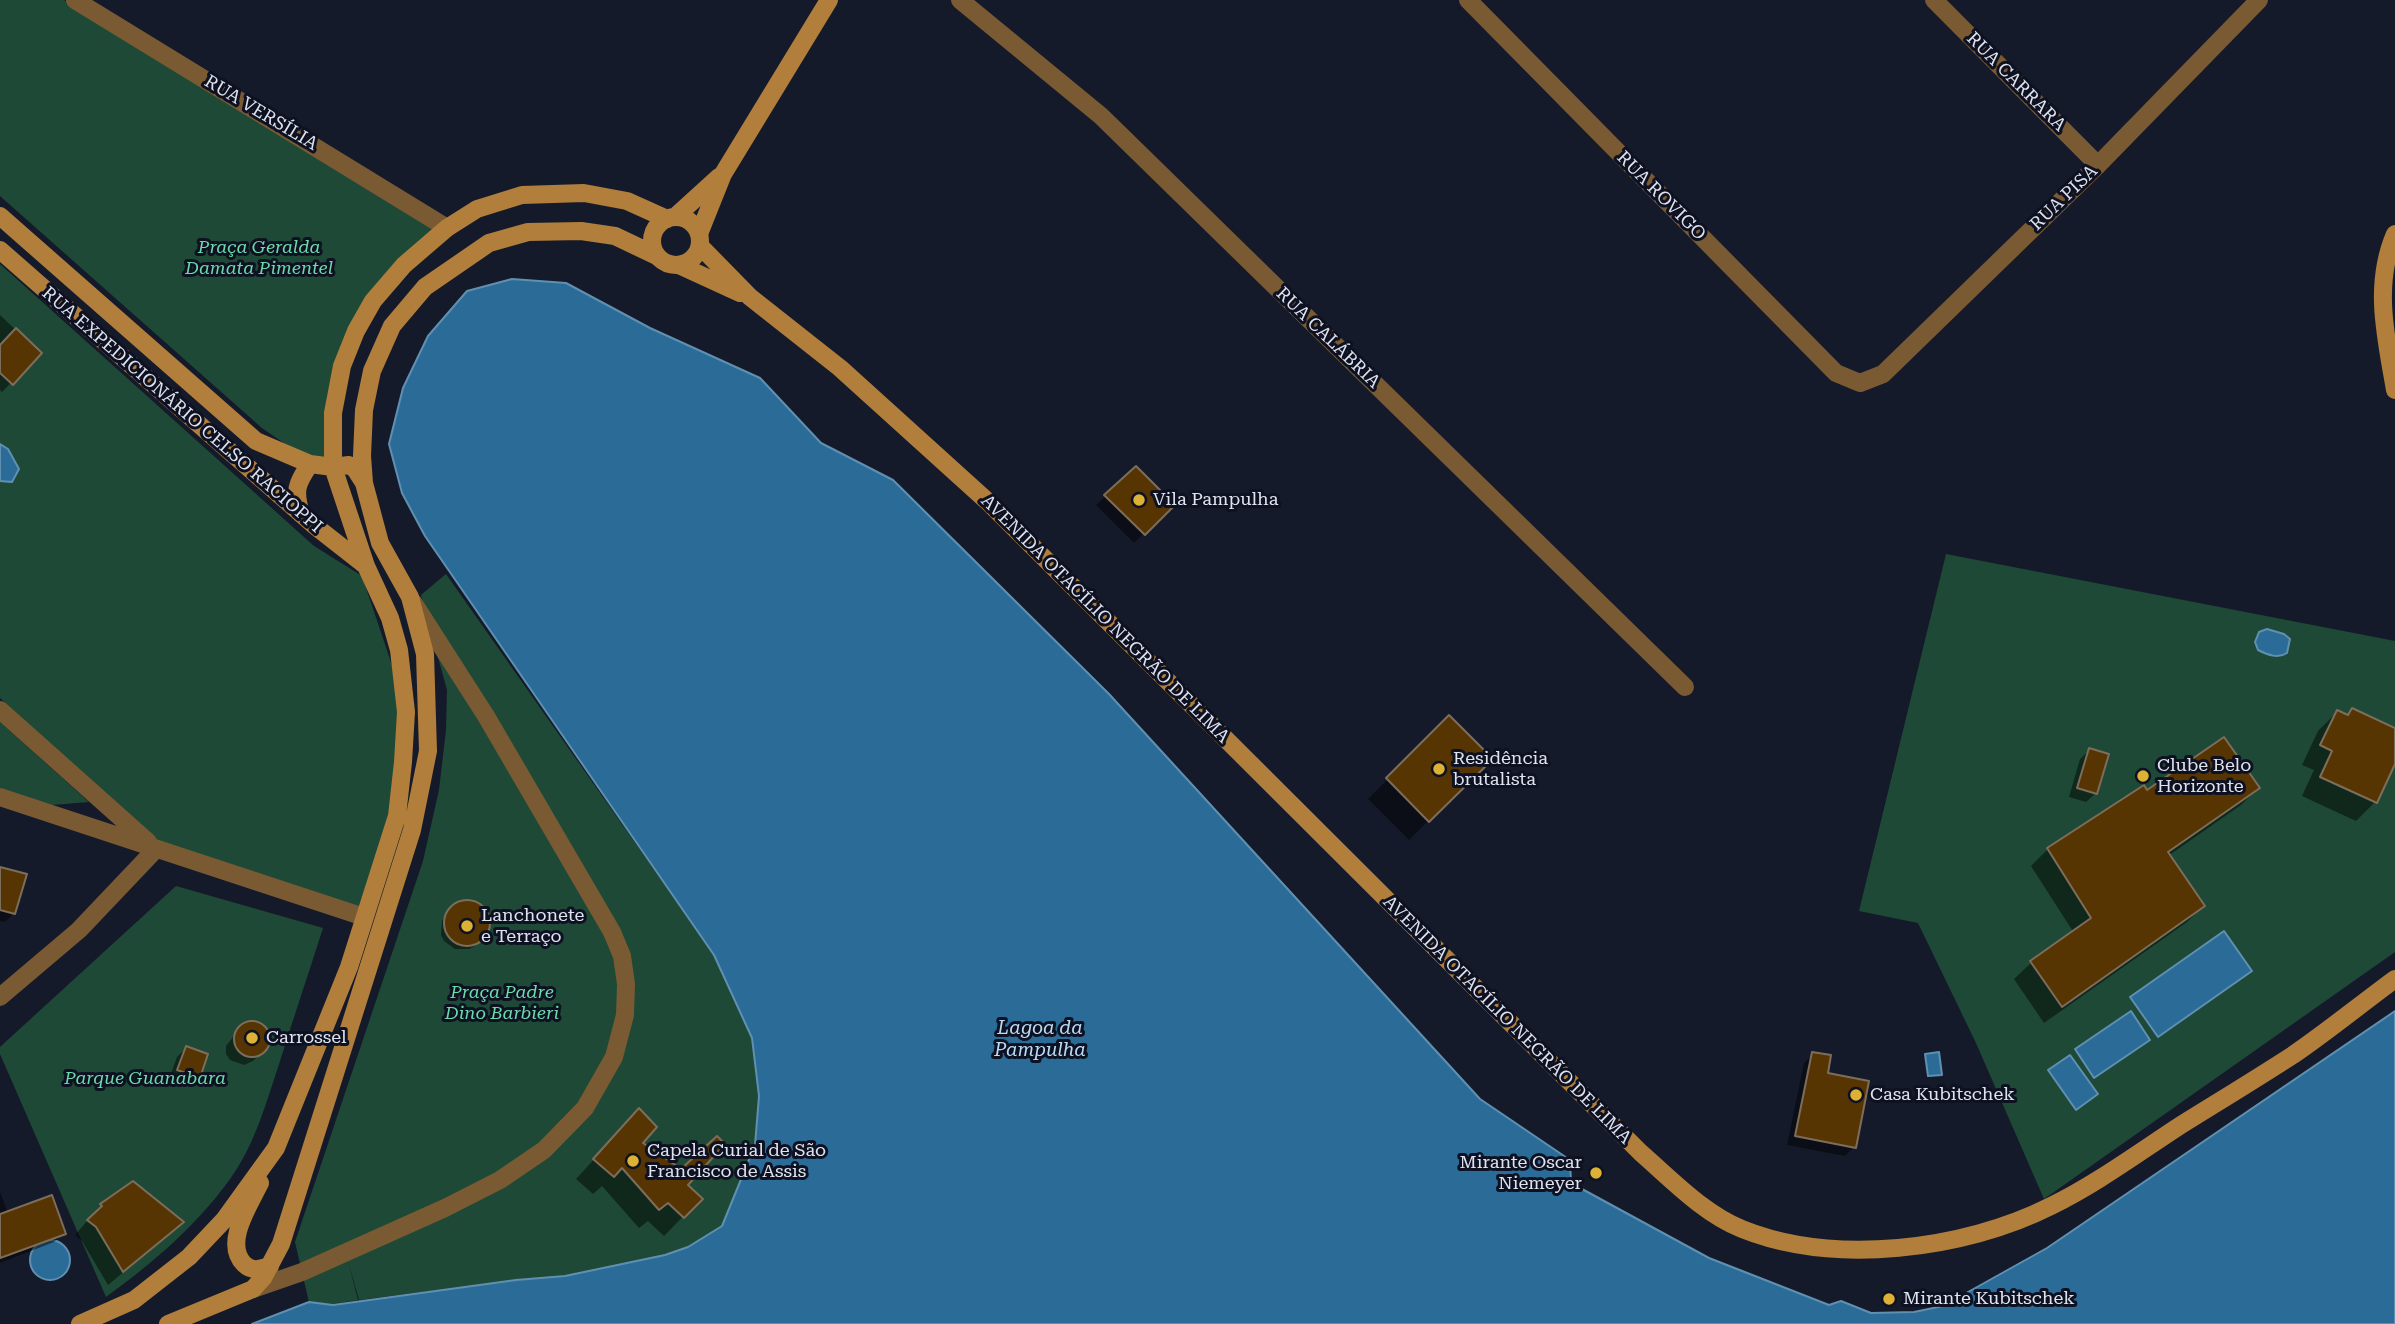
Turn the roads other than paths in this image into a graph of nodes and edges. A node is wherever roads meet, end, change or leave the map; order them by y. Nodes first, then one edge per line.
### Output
1 (75, 0) edge
2 (830, 0) edge
3 (960, 0) edge
4 (1468, 0) edge
5 (1934, 0) edge
6 (2259, 0) edge
7 (2098, 165) junction
8 (723, 173) junction
9 (0, 216) edge
10 (671, 218) junction
11 (447, 228) junction
12 (2395, 234) edge
13 (699, 240) junction
14 (0, 250) edge
15 (657, 256) junction
16 (679, 265) junction
17 (750, 297) junction
18 (189, 383) junction
19 (1860, 383) joint
20 (2395, 390) edge
21 (173, 402) junction
22 (310, 464) junction
23 (334, 467) junction
24 (365, 483) junction
25 (302, 514) junction
26 (366, 566) junction
27 (410, 597) junction
28 (1685, 687) dead end
29 (0, 710) edge
30 (0, 796) edge
31 (155, 849) junction
32 (364, 917) junction
33 (2395, 979) edge
34 (0, 997) edge
35 (276, 1148) junction
36 (270, 1266) junction
37 (253, 1289) junction
38 (80, 1324) edge
39 (168, 1324) edge

1 - 11 street, RUA VERSÍLIA
2 - 8 street
3 - 28 street, RUA CALÁBRIA
4 - 19 street, RUA ROVIGO
5 - 7 street, RUA CARRARA
6 - 7 street, RUA PISA
7 - 19 street, RUA PISA
8 - 10 street
8 - 13 street
9 - 18 street, RUA EXPEDICIONÁRIO CELSO RACIOPPI
10 - 11 street
10 - 13 street
10 - 15 street
11 - 23 street
12 - 20 street
13 - 16 street
13 - 17 street, AVENIDA OTACÍLIO NEGRÃO DE LIMA
14 - 21 street, RUA EXPEDICIONÁRIO CELSO RACIOPPI
15 - 16 street
15 - 24 street
16 - 17 street, AVENIDA OTACÍLIO NEGRÃO DE LIMA
17 - 33 street, AVENIDA OTACÍLIO NEGRÃO DE LIMA
18 - 21 street
18 - 22 street, RUA EXPEDICIONÁRIO CELSO RACIOPPI
21 - 25 street, RUA EXPEDICIONÁRIO CELSO RACIOPPI
22 - 23 street, RUA EXPEDICIONÁRIO CELSO RACIOPPI
22 - 25 street
23 - 24 street, RUA EXPEDICIONÁRIO CELSO RACIOPPI
23 - 26 street
24 - 27 street
25 - 26 street, RUA EXPEDICIONÁRIO CELSO RACIOPPI
26 - 32 street
27 - 36 street
27 - 37 street
29 - 31 street
30 - 31 street
31 - 32 street
31 - 34 street
32 - 35 street
35 - 36 street
35 - 38 street
36 - 37 street
37 - 39 street

